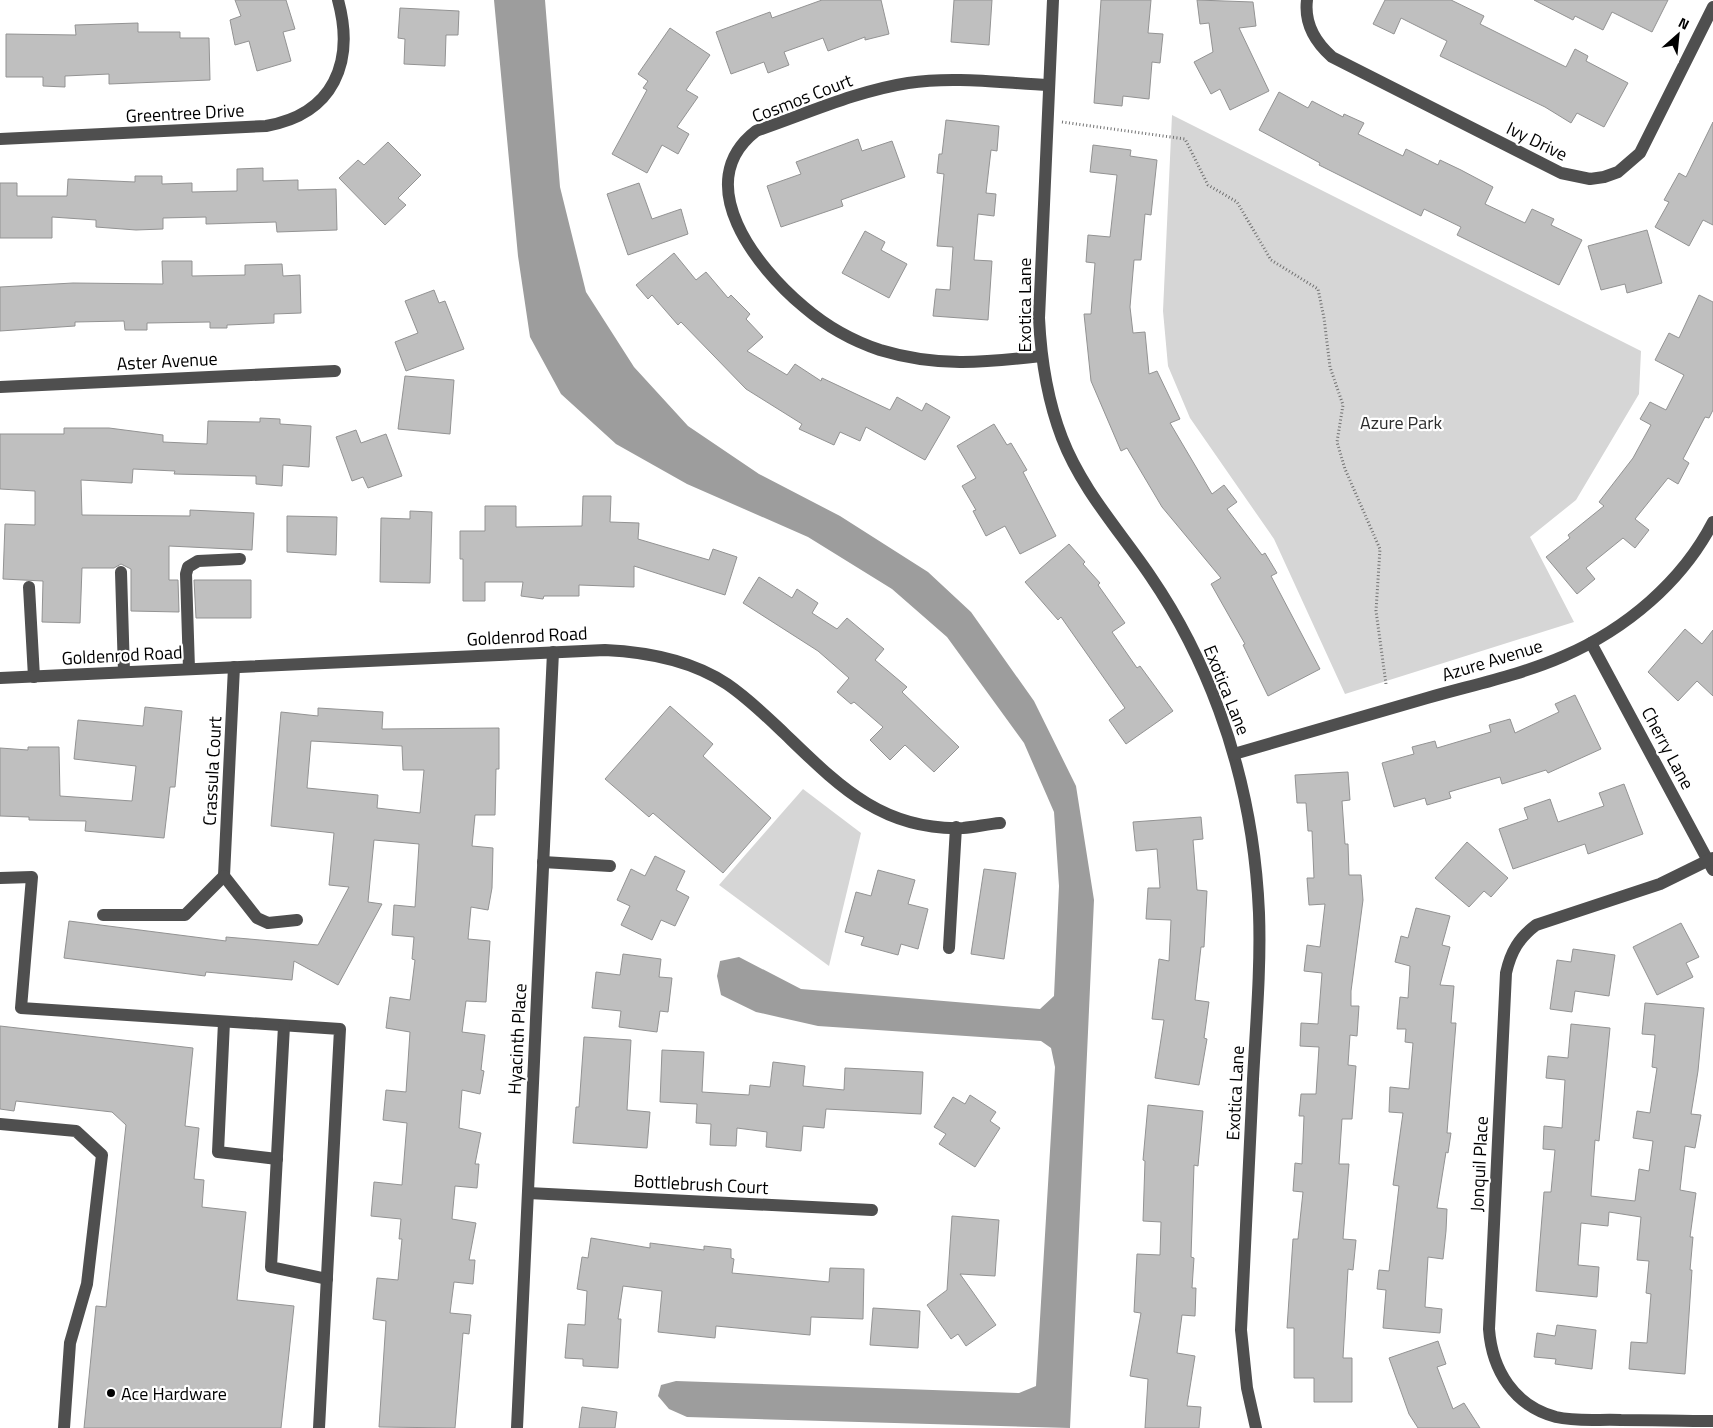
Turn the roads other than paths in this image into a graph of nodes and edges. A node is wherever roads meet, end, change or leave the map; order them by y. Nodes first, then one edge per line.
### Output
1 (338, 0) edge
2 (1052, 0) edge
3 (1307, 0) edge
4 (1713, 7) edge
5 (1049, 85) junction
6 (0, 139) edge
7 (1041, 356) junction
8 (335, 371) dead end
9 (0, 387) edge
10 (1713, 522) edge
11 (240, 559) dead end
12 (121, 572) dead end
13 (29, 587) dead end
14 (1591, 644) junction
15 (553, 652) junction
16 (234, 667) junction
17 (190, 669) junction
18 (124, 672) junction
19 (34, 677) junction
20 (0, 678) edge
21 (1234, 754) junction
22 (1000, 822) dead end
23 (956, 827) junction
24 (543, 862) junction
25 (1711, 863) edge
26 (610, 866) dead end
27 (224, 876) junction
28 (0, 878) edge
29 (103, 914) dead end
30 (297, 920) dead end
31 (950, 948) dead end
32 (224, 1022) junction
33 (284, 1026) junction
34 (0, 1124) edge
35 (277, 1159) junction
36 (528, 1193) junction
37 (872, 1210) dead end
38 (327, 1279) junction
39 (1713, 1421) edge
40 (64, 1428) edge
41 (319, 1428) edge
42 (516, 1428) edge
43 (1256, 1428) edge

1 - 6 street, Greentree Drive
2 - 5 street, Exotica Lane
3 - 4 street, Ivy Drive
5 - 7 street, Exotica Lane
5 - 7 street, Cosmos Court
7 - 21 street, Exotica Lane
8 - 9 street, Aster Avenue
10 - 14 street, Azure Avenue
11 - 17 street
12 - 18 street
13 - 19 street
14 - 21 street, Azure Avenue
14 - 25 street, Cherry Lane
15 - 16 street, Goldenrod Road
15 - 23 street, Goldenrod Road
15 - 24 street, Hyacinth Place
16 - 17 street, Goldenrod Road
16 - 27 street, Crassula Court
17 - 18 street, Goldenrod Road
18 - 19 street, Goldenrod Road
19 - 20 street, Goldenrod Road
21 - 43 street, Exotica Lane
22 - 23 street, Goldenrod Road
23 - 31 street
24 - 26 street
24 - 36 street, Hyacinth Place
25 - 39 street, Jonquil Place
27 - 29 street
27 - 30 street
28 - 32 street
32 - 33 street
32 - 35 street
33 - 35 street
33 - 38 street
34 - 40 street
35 - 38 street
36 - 37 street, Bottlebrush Court
36 - 42 street, Hyacinth Place
38 - 41 street

